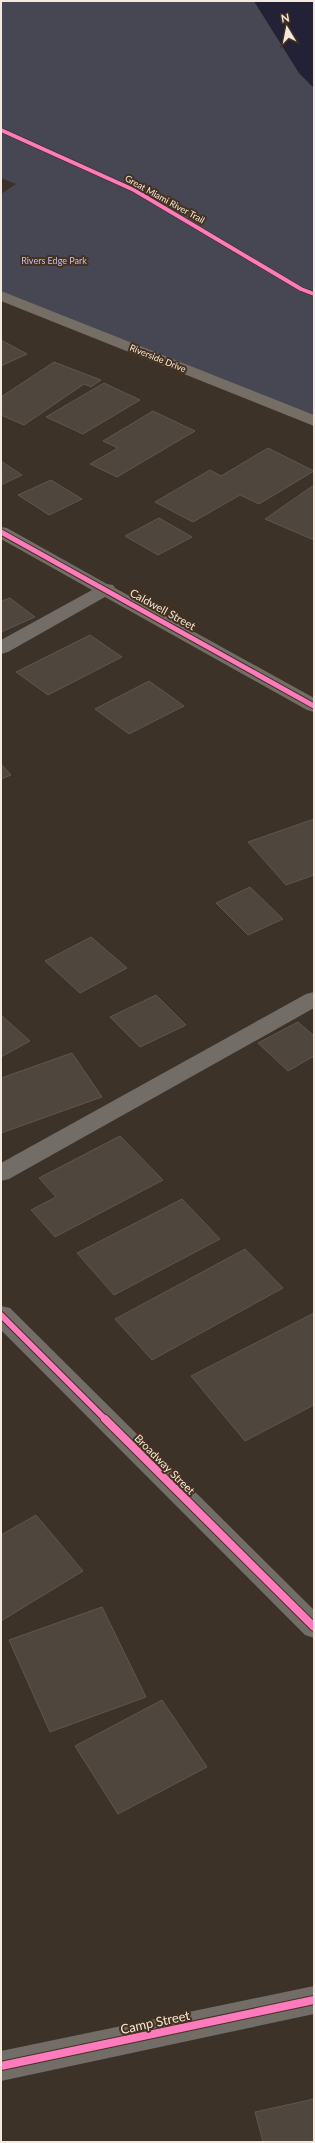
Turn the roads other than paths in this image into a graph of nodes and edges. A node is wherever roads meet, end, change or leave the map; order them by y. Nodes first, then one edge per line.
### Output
1 (1, 296) edge
2 (314, 421) edge
3 (1, 532) edge
4 (107, 589) junction
5 (1, 648) edge
6 (314, 706) edge
7 (314, 998) edge
8 (1, 1173) edge
9 (1, 1315) edge
10 (314, 1627) edge
11 (314, 2000) edge
12 (1, 2066) edge

1 - 2 main road, Riverside Drive
3 - 4 street, Caldwell Street
4 - 5 street
4 - 6 street, Caldwell Street
7 - 8 street
9 - 10 street, Broadway Street
11 - 12 street, Camp Street

